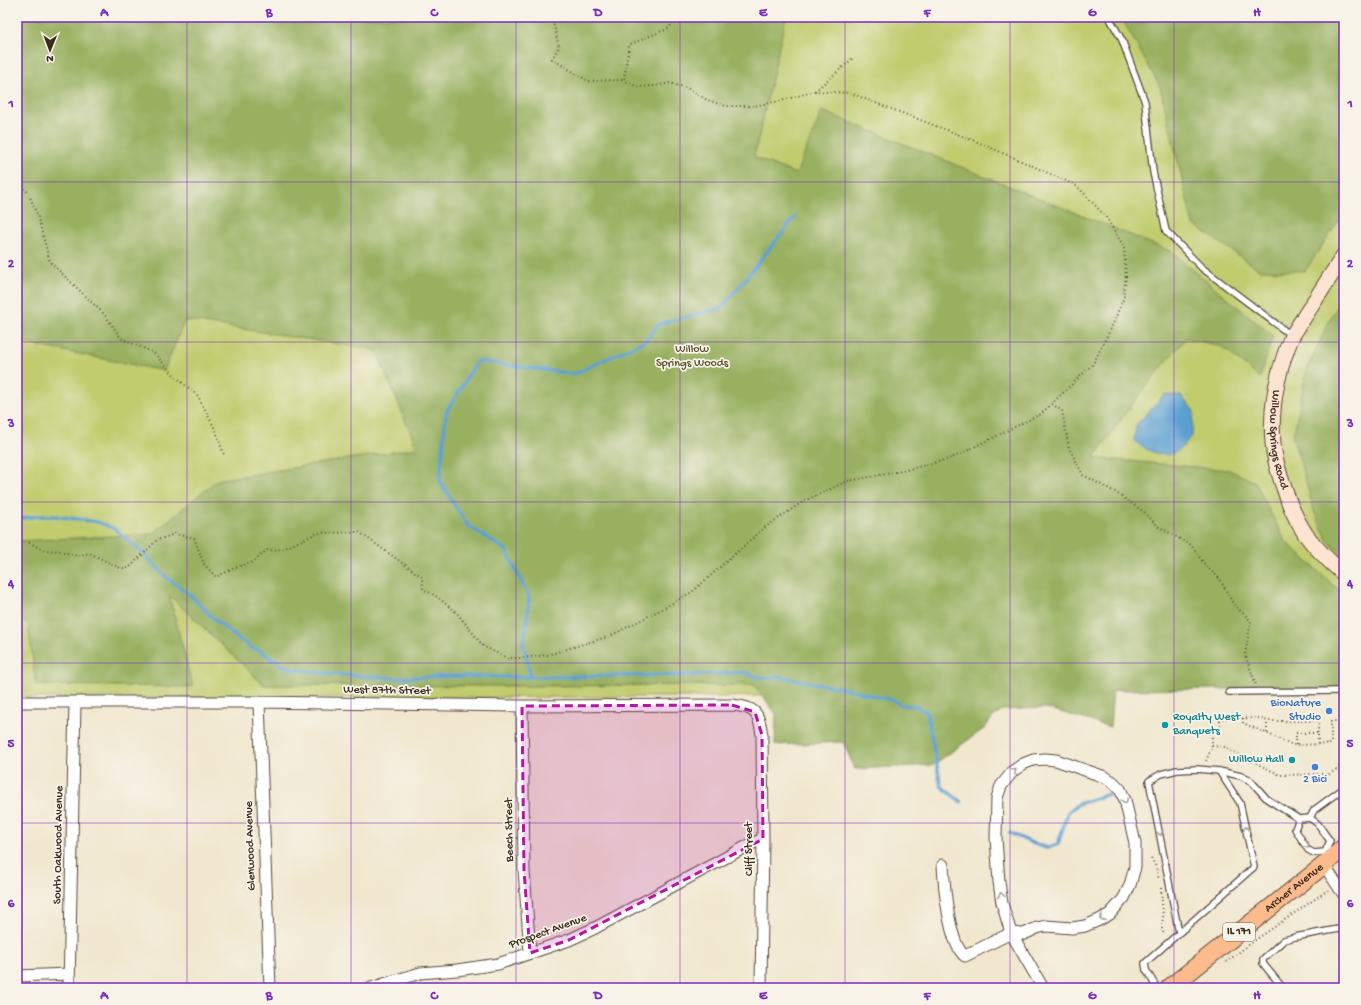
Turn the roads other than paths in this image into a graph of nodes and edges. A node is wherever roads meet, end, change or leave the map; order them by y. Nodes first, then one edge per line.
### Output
1 (1109, 17) edge
2 (1344, 255) edge
3 (1292, 336) junction
4 (1344, 574) edge
5 (1344, 691) edge
6 (1229, 692) dead end
7 (20, 702) edge
8 (75, 702) junction
9 (259, 702) junction
10 (522, 706) junction
11 (755, 712) joint
12 (1220, 771) junction
13 (1344, 788) edge
14 (1310, 818) junction
15 (1299, 819) junction
16 (764, 839) junction
17 (1335, 855) edge
18 (943, 866) dead end
19 (1344, 895) edge
20 (1344, 928) edge
21 (1010, 933) junction
22 (1179, 933) junction
23 (530, 953) junction
24 (69, 974) junction
25 (17, 976) edge
26 (69, 988) edge
27 (270, 988) edge
28 (371, 988) edge
29 (761, 988) edge
30 (1043, 988) edge
31 (1157, 988) edge
32 (1169, 988) edge
33 (1283, 988) edge

1 - 3 lane
2 - 3 street, Willow Springs Road
3 - 4 street, Willow Springs Road
5 - 6 lane
7 - 8 street, West 87th Street
8 - 9 street, West 87th Street
8 - 24 street, South Oakwood Avenue
9 - 10 street, West 87th Street
9 - 27 street, Glenwood Avenue
10 - 11 street, West 87th Street
10 - 23 street, Beech Street
11 - 16 street, Cliff Street
12 - 15 lane
22 -> 12 lane
12 -> 22 lane
13 - 14 lane
14 - 15 lane
14 - 17 lane
15 -> 17 lane
16 - 23 street, Prospect Avenue
16 - 29 street, Cliff Street
17 - 19 street
17 - 32 main road, Archer Avenue / IL 171
18 - 21 street
20 - 33 lane
21 -> 21 street
21 - 30 street
22 - 31 lane
23 - 28 street, Prospect Avenue
24 - 25 street
24 - 26 street, South Oakwood Avenue

